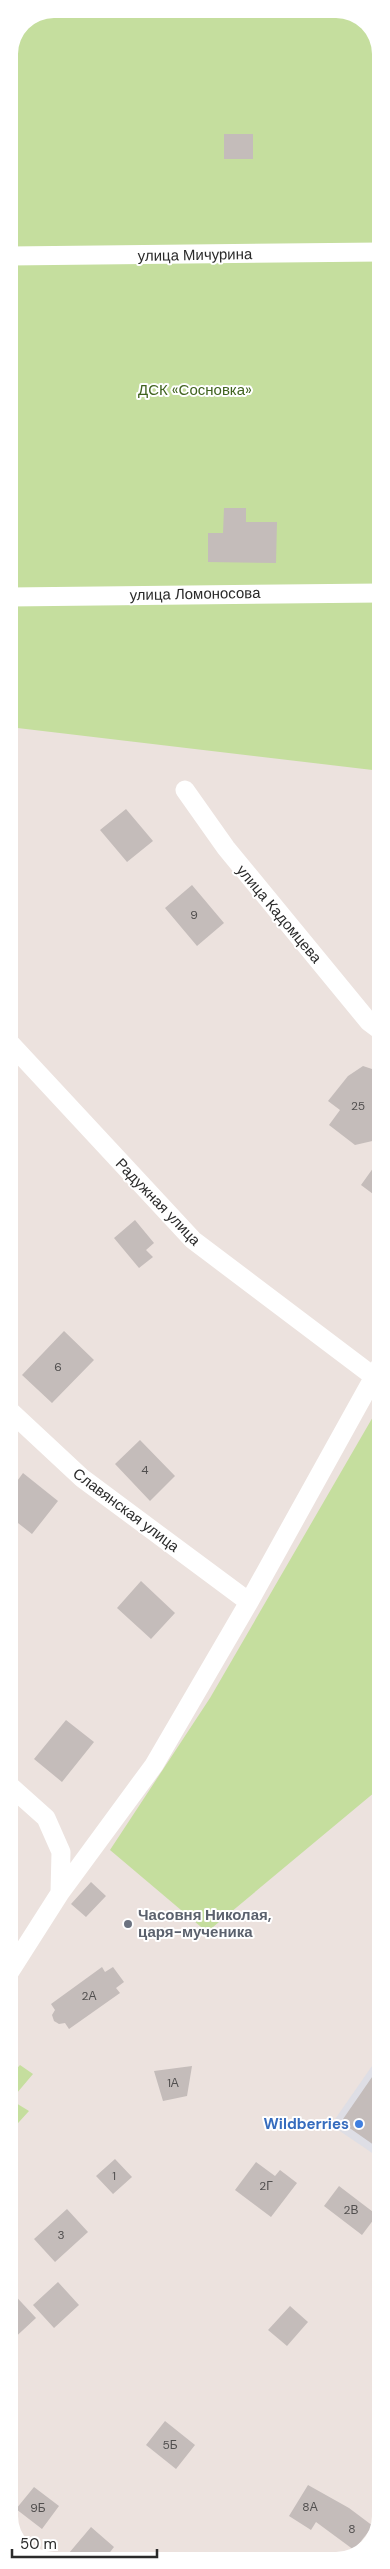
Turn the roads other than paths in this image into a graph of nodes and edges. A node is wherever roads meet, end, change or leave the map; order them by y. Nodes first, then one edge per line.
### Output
1 (372, 252) edge
2 (18, 256) edge
3 (372, 592) edge
4 (18, 597) edge
5 (185, 790) dead end
6 (372, 1024) edge
7 (18, 1052) edge
8 (372, 1366) edge
9 (372, 1379) edge
10 (18, 1418) edge
11 (249, 1602) junction
12 (18, 1793) edge
13 (60, 1893) junction
14 (18, 1959) edge

1 - 2 street, улица Мичурина
3 - 4 street, улица Ломоносова
5 - 6 street, улица Кадомцева
7 - 8 street, Радужная улица
9 - 11 street
10 - 11 street, Славянская улица
11 - 13 street
12 - 13 street
13 - 14 street

